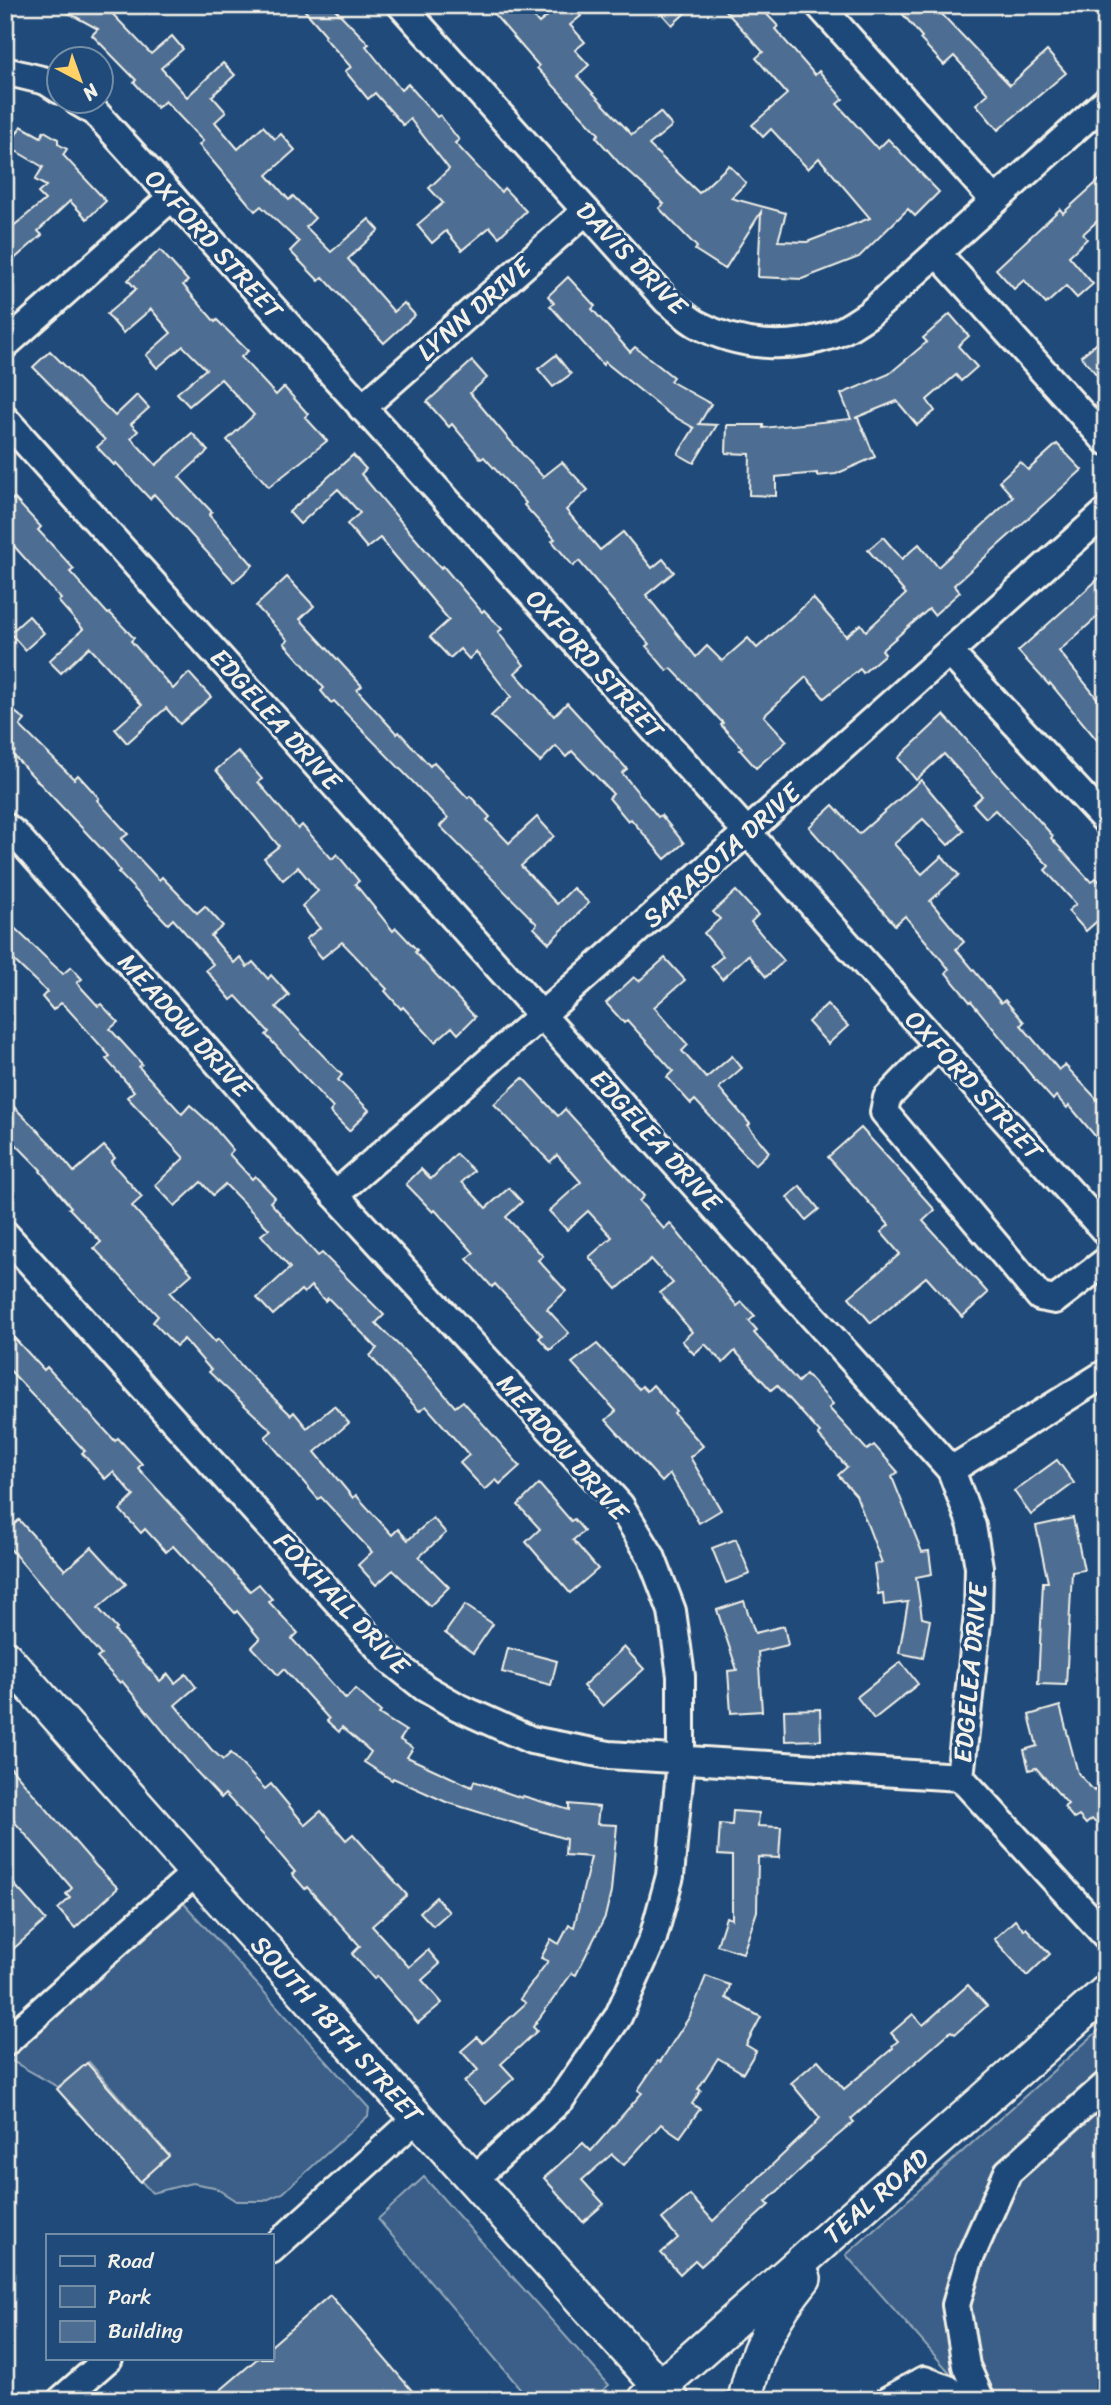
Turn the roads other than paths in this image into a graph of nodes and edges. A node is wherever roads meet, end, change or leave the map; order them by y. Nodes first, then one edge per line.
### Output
1 (401, 5) edge
2 (819, 5) edge
3 (5, 71) edge
4 (46, 81) edge
5 (1106, 101) edge
6 (98, 116) edge
7 (172, 197) junction
8 (995, 200) junction
9 (586, 211) junction
10 (937, 253) junction
11 (5, 345) edge
12 (362, 408) junction
13 (5, 419) edge
14 (1106, 441) edge
15 (1106, 512) edge
16 (949, 652) junction
17 (1106, 821) edge
18 (5, 826) edge
19 (747, 832) junction
20 (542, 1014) junction
21 (938, 1045) junction
22 (335, 1195) junction
23 (1106, 1232) edge
24 (5, 1234) edge
25 (1106, 1261) edge
26 (1106, 1373) edge
27 (951, 1470) junction
28 (5, 1657) edge
29 (681, 1760) junction
30 (960, 1777) junction
31 (196, 1872) junction
32 (1106, 1936) edge
33 (1106, 1992) edge
34 (8, 2035) edge
35 (1106, 2085) edge
36 (417, 2118) junction
37 (473, 2180) junction
38 (888, 2186) junction
39 (273, 2248) edge
40 (107, 2360) edge
41 (659, 2395) edge
42 (61, 2400) edge
43 (745, 2400) edge
44 (888, 2400) edge
45 (960, 2400) edge
46 (981, 2400) edge

1 - 9 street, DAVIS DRIVE
2 - 8 street
3 - 4 street
5 - 8 street, DAVIS DRIVE
6 - 7 street, OXFORD STREET
7 - 11 street
7 - 12 street, OXFORD STREET
8 - 10 street, DAVIS DRIVE
9 - 10 street, DAVIS DRIVE
9 - 12 street, LYNN DRIVE
10 - 14 street
12 - 19 street, OXFORD STREET
13 - 20 street, EDGELEA DRIVE
15 - 16 street, SARASOTA DRIVE
16 - 17 street
16 - 19 street, SARASOTA DRIVE
18 - 22 street, MEADOW DRIVE
19 - 20 street, SARASOTA DRIVE
19 - 21 street, OXFORD STREET
20 - 22 street, SARASOTA DRIVE
20 - 27 street, EDGELEA DRIVE
21 - 23 street, OXFORD STREET
21 - 25 street
22 - 29 street, MEADOW DRIVE
24 - 29 street, FOXHALL DRIVE
26 - 27 street
27 - 30 street, EDGELEA DRIVE
28 - 31 main road, SOUTH 18TH STREET
29 - 30 street, FOXHALL DRIVE
29 - 37 street, MEADOW DRIVE
30 - 32 street, EDGELEA DRIVE
31 - 34 street
31 - 36 main road, SOUTH 18TH STREET
33 - 38 main road, TEAL ROAD
35 - 46 street
36 - 37 main road, SOUTH 18TH STREET
36 - 39 street
37 - 41 main road, SOUTH 18TH STREET
38 - 41 main road, TEAL ROAD
38 - 43 main road
40 - 42 street
44 - 45 street

